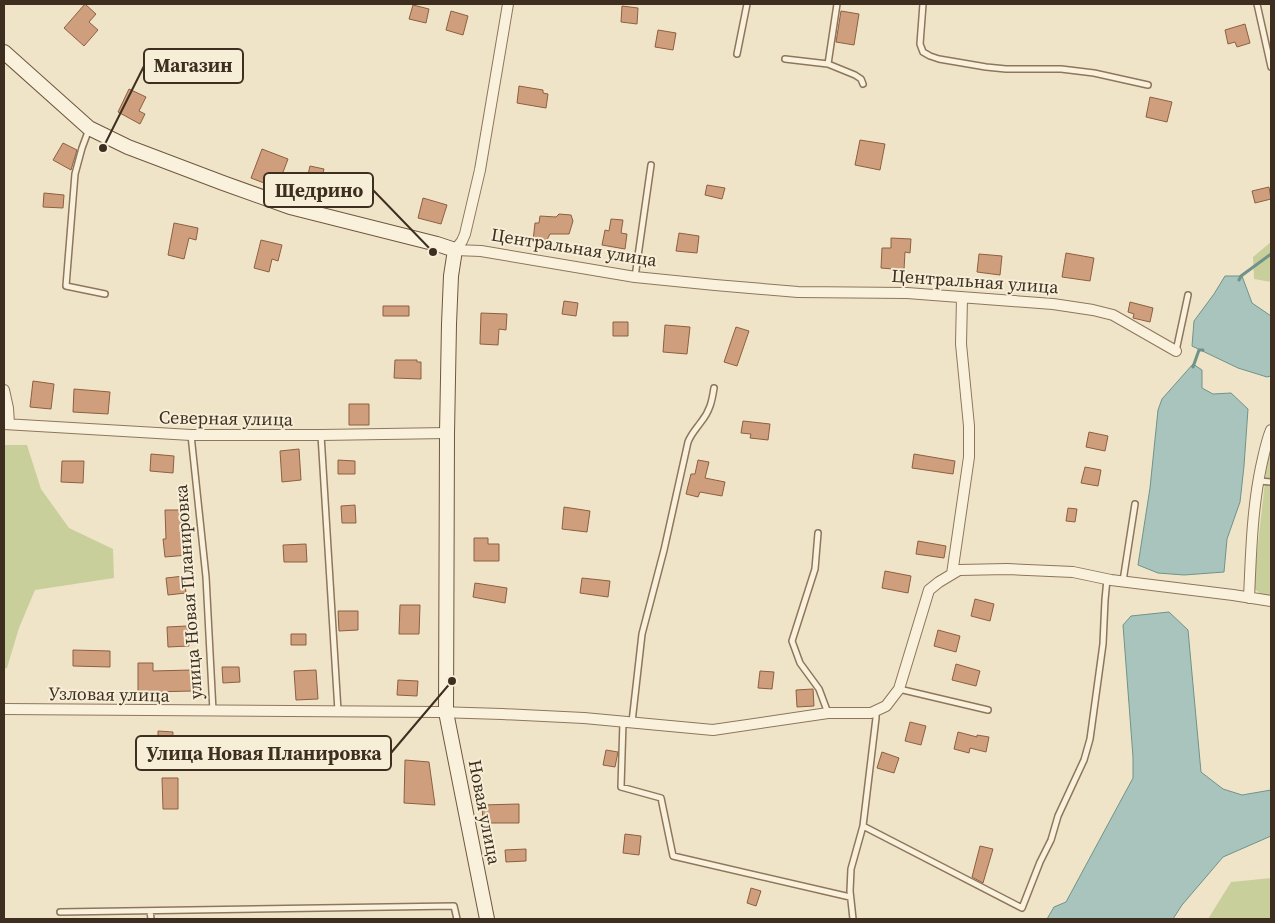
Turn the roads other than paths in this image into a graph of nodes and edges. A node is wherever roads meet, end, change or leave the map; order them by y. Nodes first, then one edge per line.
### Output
1 (508, 4) edge
2 (747, 4) edge
3 (836, 4) edge
4 (923, 4) edge
5 (1257, 4) edge
6 (4, 52) edge
7 (737, 54) dead end
8 (785, 59) dead end
9 (828, 64) junction
10 (1271, 67) edge
11 (863, 84) dead end
12 (1148, 85) dead end
13 (89, 128) junction
14 (651, 165) dead end
15 (456, 250) junction
16 (634, 277) junction
17 (105, 294) dead end
18 (1188, 295) dead end
19 (962, 298) junction
20 (1176, 351) joint
21 (714, 388) dead end
22 (4, 390) edge
23 (7, 424) edge
24 (1271, 430) edge
25 (447, 433) junction
26 (191, 435) junction
27 (321, 435) junction
28 (1258, 481) junction
29 (1271, 482) edge
30 (1135, 504) dead end
31 (818, 533) dead end
32 (952, 574) junction
33 (1107, 578) junction
34 (1123, 581) junction
35 (1249, 598) junction
36 (1271, 601) edge
37 (899, 689) junction
38 (4, 710) edge
39 (988, 710) dead end
40 (338, 711) junction
41 (876, 711) junction
42 (214, 712) junction
43 (446, 712) junction
44 (828, 713) junction
45 (628, 722) junction
46 (863, 826) junction
47 (850, 897) junction
48 (150, 911) junction
49 (60, 912) dead end
50 (151, 919) edge
51 (457, 919) edge
52 (487, 919) edge
53 (853, 919) edge

1 - 15 street
2 - 7 lane
3 - 9 lane
4 - 12 lane
5 - 10 lane
6 - 13 street, Центральная улица
8 - 9 lane
9 - 11 lane
13 - 15 street, Центральная улица
13 - 17 lane
14 - 16 lane
15 - 16 street, Центральная улица
15 - 25 street, Новая улица
16 - 19 street, Центральная улица
18 - 20 lane
19 - 20 street, Центральная улица
19 - 32 street
21 - 45 lane
22 - 23 street
23 - 26 street, Северная улица
24 - 28 street
25 - 27 street, Северная улица
25 - 43 street, Новая улица
26 - 27 street, Северная улица
26 - 42 lane, улица Новая Планировка
27 - 40 lane
28 - 29 lane
28 - 35 street
30 - 34 lane
31 - 44 lane
32 - 33 street
32 - 37 street
33 - 34 street
33 - 46 lane
34 - 35 street
35 - 36 street
37 - 39 lane
37 - 41 street
38 - 42 street, Узловая улица
40 - 42 street, улица Новая Планировка
40 - 43 street, улица Новая Планировка
41 - 44 street, улица Новая Планировка
41 - 46 lane
43 - 45 street, улица Новая Планировка
43 - 52 street, Новая улица
44 - 45 street, улица Новая Планировка
45 - 47 lane
46 - 47 lane
47 - 53 lane
48 - 49 lane
48 - 50 lane
48 - 51 lane

